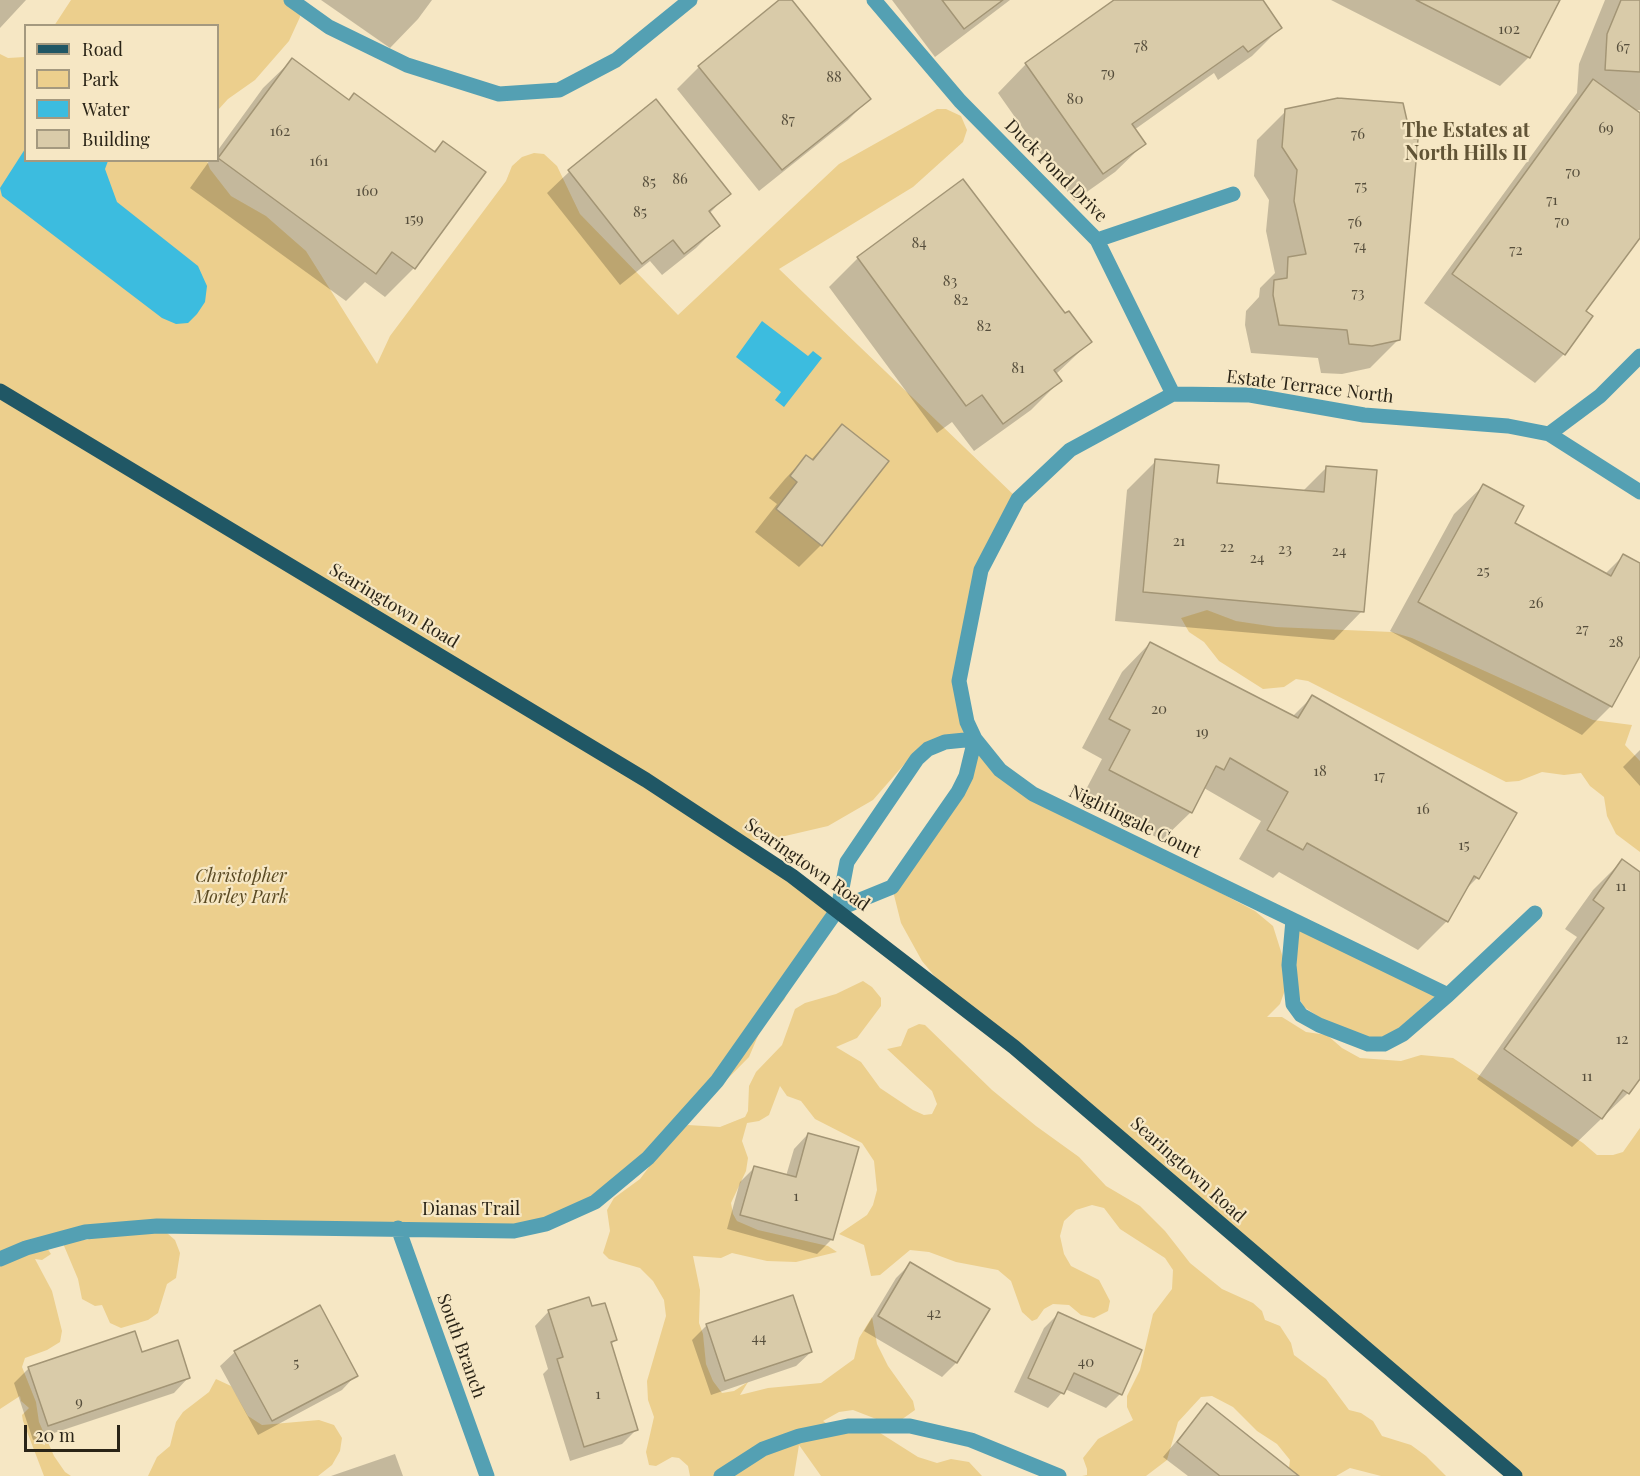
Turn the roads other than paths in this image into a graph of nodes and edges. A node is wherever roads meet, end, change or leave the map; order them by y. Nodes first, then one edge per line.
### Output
1 (291, 0) edge
2 (690, 0) edge
3 (874, 0) edge
4 (1233, 194) dead end
5 (1097, 240) junction
6 (1640, 357) edge
7 (0, 391) edge
8 (1173, 394) junction
9 (1549, 434) junction
10 (1640, 492) edge
11 (975, 740) junction
12 (837, 909) junction
13 (1535, 913) dead end
14 (1293, 920) junction
15 (1448, 995) junction
16 (398, 1228) junction
17 (0, 1259) edge
18 (487, 1476) edge
19 (721, 1476) edge
20 (1059, 1476) edge
21 (1515, 1476) edge

1 - 2 street
3 - 5 street, Duck Pond Drive
4 - 5 street
5 - 8 street, Duck Pond Drive
6 - 9 street
7 - 12 main road, Searingtown Road
8 - 9 street, Estate Terrace North
8 - 11 street, Estate Terrace North
9 - 10 street
11 - 12 street
11 - 12 street
11 - 14 street, Nightingale Court
12 - 16 street, Dianas Trail
12 - 21 main road, Searingtown Road
13 - 15 street
14 - 15 street, Nightingale Court
14 - 15 street
16 - 17 street, Dianas Trail
16 - 18 street, South Branch
19 - 20 street

